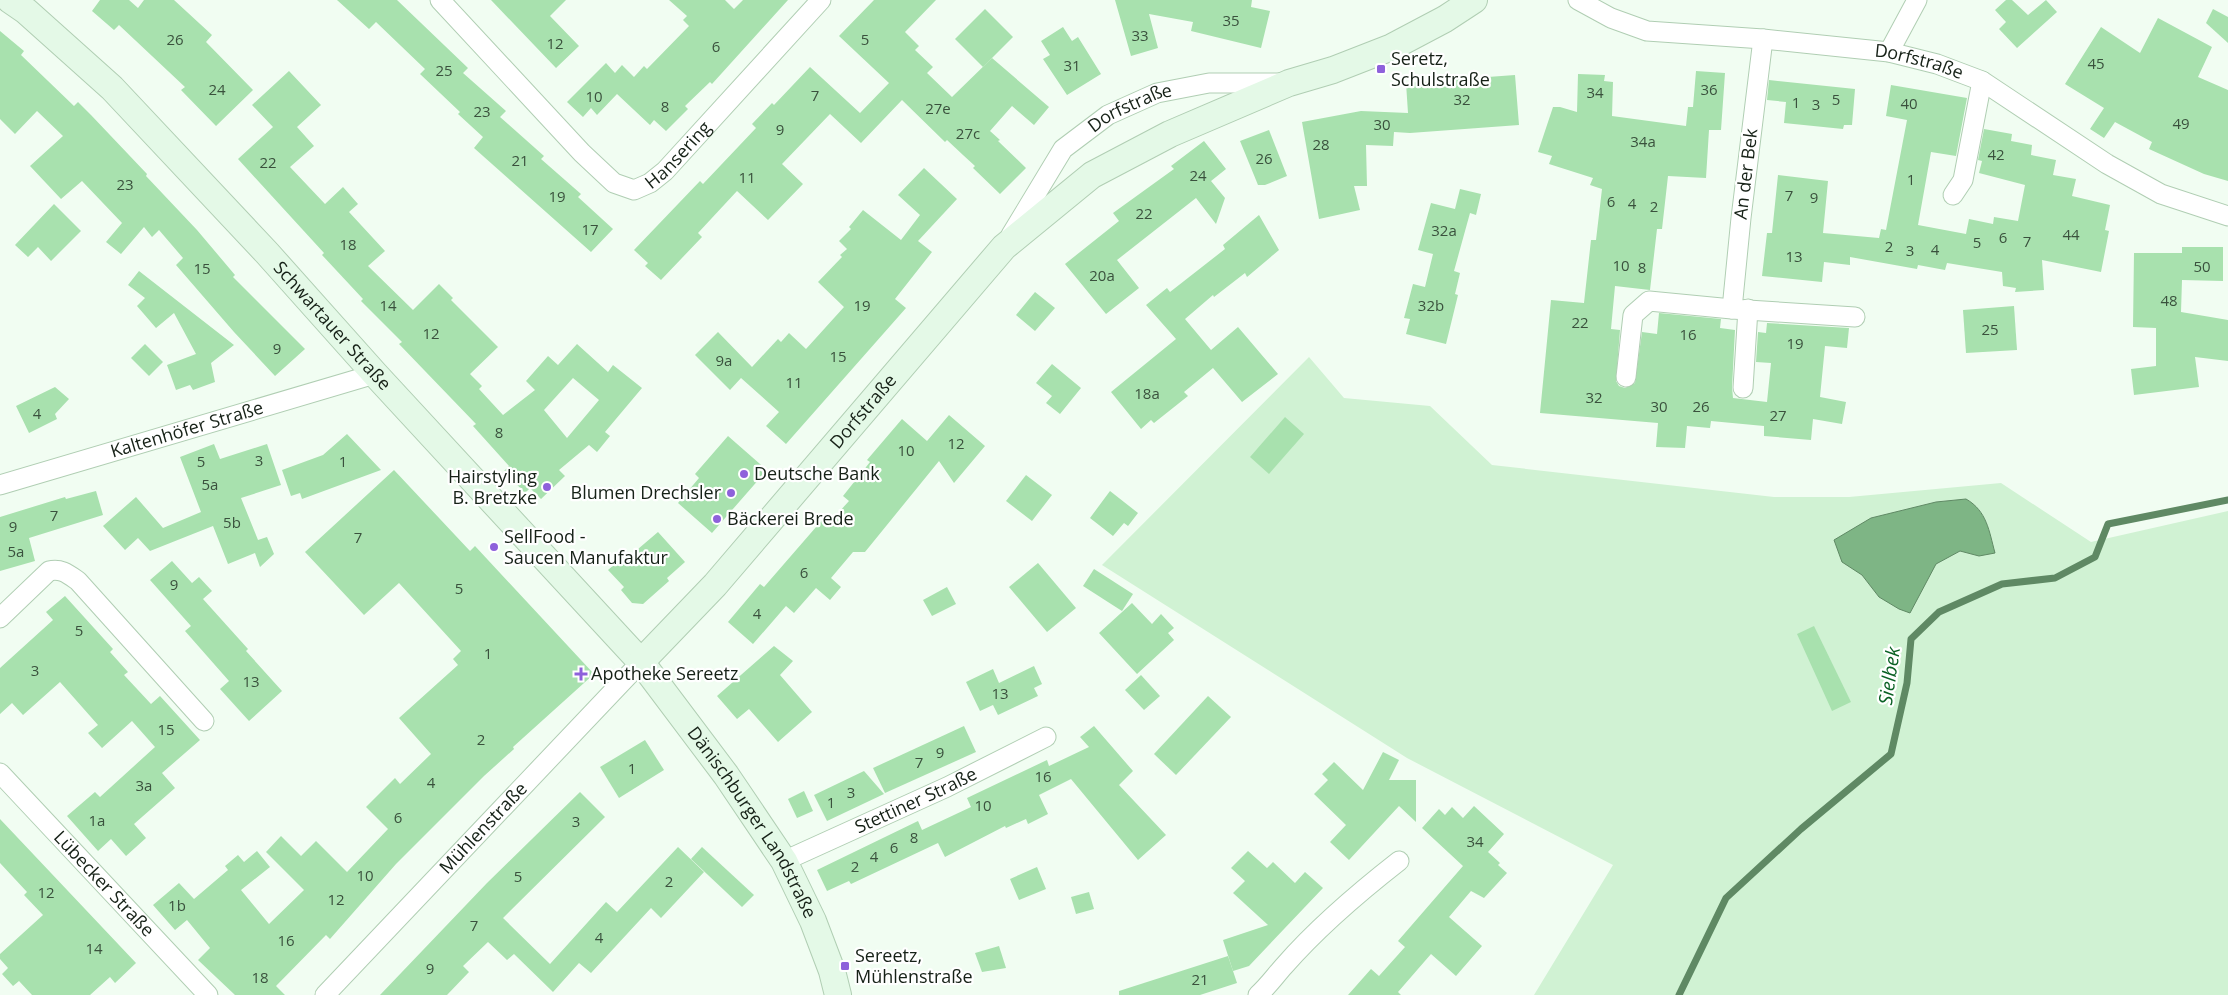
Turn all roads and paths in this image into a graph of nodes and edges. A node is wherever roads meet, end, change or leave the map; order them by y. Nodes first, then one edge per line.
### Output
1 (10, 0) edge
2 (440, 0) edge
3 (822, 0) edge
4 (1474, 0) edge
5 (1578, 0) edge
6 (1918, 0) edge
7 (1762, 39) junction
8 (1889, 52) junction
9 (1982, 81) junction
10 (1289, 83) junction
11 (1953, 195) dead end
12 (2228, 216) edge
13 (1004, 247) junction
14 (1740, 309) junction
15 (1855, 317) dead end
16 (375, 374) junction
17 (1626, 377) dead end
18 (1743, 388) dead end
19 (0, 485) edge
20 (0, 618) edge
21 (642, 662) junction
22 (204, 721) dead end
23 (1046, 737) dead end
24 (0, 773) edge
25 (784, 861) junction
26 (1399, 861) dead end
27 (1268, 992) edge
28 (208, 995) edge
29 (325, 995) edge
30 (838, 995) edge

1 - 16 main road, Schwartauer Straße
2 - 3 street, Hansering
4 - 10 main road, Dorfstraße
5 - 7 street, Dorfstraße
6 - 8 street
7 - 8 street, Dorfstraße
7 - 14 street, An der Bek
8 - 9 street, Dorfstraße
9 - 11 street
9 - 12 street, Dorfstraße
10 - 13 main road, Dorfstraße
10 - 13 street, Dorfstraße
13 - 21 main road, Dorfstraße
14 - 15 street
14 - 17 street
14 - 18 street, An der Bek
16 - 19 street, Kaltenhöfer Straße
16 - 21 main road, Schwartauer Straße
20 - 22 street
21 - 25 main road, Dänischburger Landstraße
21 - 29 street, Mühlenstraße
23 - 25 street, Stettiner Straße
24 - 28 street, Lübecker Straße
25 - 30 main road, Dänischburger Landstraße
26 - 27 street

